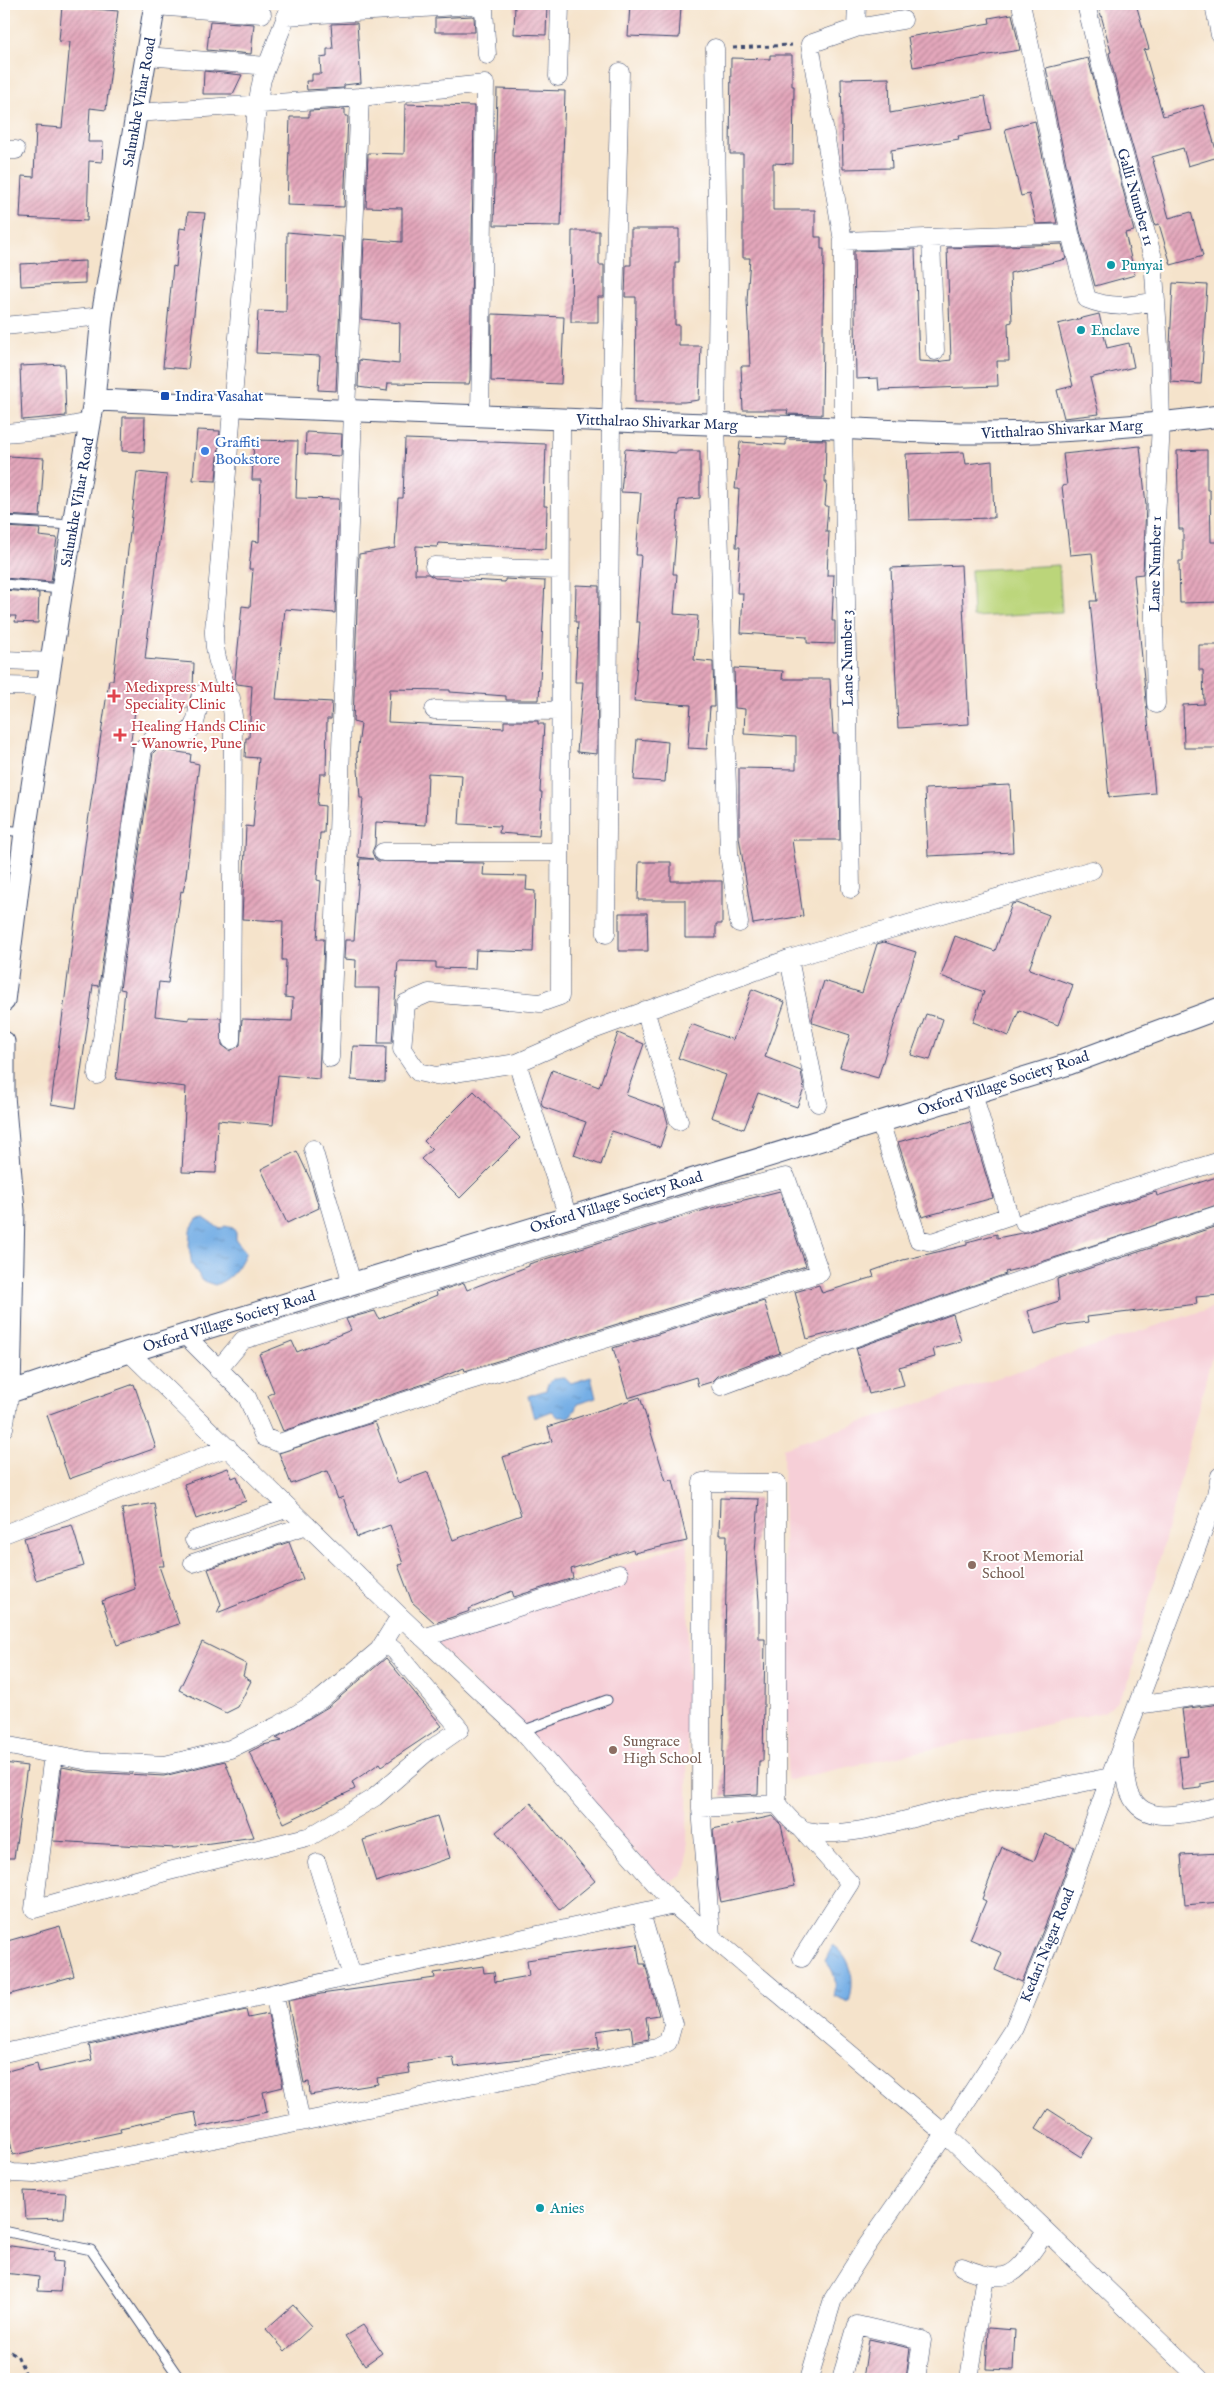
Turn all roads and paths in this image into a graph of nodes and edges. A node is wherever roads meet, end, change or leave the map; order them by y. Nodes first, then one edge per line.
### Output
1 (560, 4) edge
2 (857, 4) edge
3 (1021, 4) edge
4 (1086, 4) edge
5 (1214, 4) edge
6 (155, 5) edge
7 (288, 10) edge
8 (262, 14) dead end
9 (902, 20) dead end
10 (856, 28) junction
11 (1220, 35) edge
12 (810, 44) junction
13 (714, 48) joint
14 (487, 55) dead end
15 (146, 56) junction
16 (267, 66) junction
17 (620, 72) dead end
18 (558, 78) dead end
19 (360, 97) junction
20 (257, 105) junction
21 (137, 113) junction
22 (1070, 233) junction
23 (931, 238) junction
24 (843, 241) junction
25 (1156, 302) junction
26 (102, 316) junction
27 (4, 326) edge
28 (935, 350) dead end
29 (94, 400) junction
30 (234, 406) junction
31 (350, 411) junction
32 (480, 416) junction
33 (1220, 416) edge
34 (561, 420) junction
35 (90, 422) junction
36 (611, 422) junction
37 (716, 424) junction
38 (1161, 424) junction
39 (843, 427) junction
40 (4, 433) edge
41 (4, 521) edge
42 (73, 525) junction
43 (434, 566) dead end
44 (560, 570) junction
45 (4, 584) edge
46 (62, 589) junction
47 (4, 660) edge
48 (52, 662) junction
49 (4, 686) edge
50 (48, 687) junction
51 (231, 698) junction
52 (1156, 704) dead end
53 (434, 710) dead end
54 (560, 711) junction
55 (4, 830) edge
56 (25, 832) junction
57 (383, 852) dead end
58 (560, 852) junction
59 (1092, 870) dead end
60 (851, 889) dead end
61 (739, 923) dead end
62 (606, 934) dead end
63 (789, 958) junction
64 (4, 1001) edge
65 (1220, 1008) edge
66 (645, 1010) junction
67 (231, 1040) dead end
68 (4, 1042) edge
69 (330, 1058) dead end
70 (517, 1063) junction
71 (97, 1075) dead end
72 (973, 1093) junction
73 (4, 1096) edge
74 (818, 1103) dead end
75 (679, 1121) dead end
76 (880, 1122) junction
77 (313, 1149) dead end
78 (778, 1153) junction
79 (1220, 1161) edge
80 (786, 1177) junction
81 (1220, 1214) edge
82 (568, 1217) junction
83 (1024, 1222) dead end
84 (352, 1283) junction
85 (184, 1335) junction
86 (129, 1352) junction
87 (214, 1366) junction
88 (721, 1386) dead end
89 (10, 1392) junction
90 (4, 1428) edge
91 (228, 1447) junction
92 (1220, 1476) edge
93 (289, 1508) junction
94 (307, 1526) junction
95 (4, 1534) edge
96 (194, 1540) dead end
97 (193, 1563) dead end
98 (620, 1574) dead end
99 (400, 1616) junction
100 (423, 1638) junction
101 (384, 1642) junction
102 (1220, 1693) edge
103 (607, 1700) dead end
104 (1137, 1705) junction
105 (522, 1731) junction
106 (1124, 1742) junction
107 (4, 1745) edge
108 (53, 1754) junction
109 (1110, 1777) junction
110 (777, 1804) junction
111 (1220, 1806) edge
112 (701, 1808) junction
113 (797, 1824) junction
114 (317, 1863) dead end
115 (674, 1905) junction
116 (641, 1913) junction
117 (711, 1936) junction
118 (802, 1958) dead end
119 (352, 1976) junction
120 (274, 1993) junction
121 (4, 2053) edge
122 (301, 2122) junction
123 (945, 2134) junction
124 (4, 2170) edge
125 (4, 2232) edge
126 (1046, 2232) junction
127 (962, 2267) dead end
128 (985, 2276) junction
129 (4, 2348) edge
130 (28, 2379) edge
131 (180, 2379) edge
132 (809, 2379) edge
133 (841, 2379) edge
134 (916, 2379) edge
135 (970, 2379) edge
136 (1198, 2379) edge

1 - 18 street
2 - 10 street
3 - 22 street
4 - 25 street, Galli Number 11
5 - 11 street
6 - 8 street
6 - 15 street, Salunkhe Vihar Road
7 - 14 street
7 - 16 street
9 - 10 street
10 - 12 street
12 - 13 path
12 - 24 street, Lane Number 3
13 - 37 street
15 - 16 street
15 - 21 street, Salunkhe Vihar Road
16 - 20 street
17 - 36 street
19 - 20 street
19 - 31 street
19 - 32 street
20 - 21 street
20 - 30 street
21 - 26 street, Salunkhe Vihar Road
22 - 23 street
22 - 25 street
23 - 24 street
23 - 28 street
24 - 39 street, Lane Number 3
25 - 38 street, Galli Number 11
26 - 27 street
26 - 29 street, Salunkhe Vihar Road
29 - 30 street, Vitthalrao Shivarkar Marg
29 - 35 street, Salunkhe Vihar Road
30 - 31 street, Vitthalrao Shivarkar Marg
30 - 51 street
31 - 32 street, Vitthalrao Shivarkar Marg
31 - 69 street
32 - 34 street, Vitthalrao Shivarkar Marg
33 - 38 street, Vitthalrao Shivarkar Marg
34 - 36 street, Vitthalrao Shivarkar Marg
34 - 44 street
35 - 40 street
35 - 42 street, Salunkhe Vihar Road
36 - 37 street, Vitthalrao Shivarkar Marg
36 - 62 street
37 - 39 street, Vitthalrao Shivarkar Marg
37 - 61 street
38 - 39 street, Vitthalrao Shivarkar Marg
38 - 52 street, Lane Number 1
39 - 60 street, Lane Number 3
41 - 42 lane
42 - 46 street, Salunkhe Vihar Road
43 - 44 street
44 - 54 street
45 - 46 lane
46 - 48 street, Salunkhe Vihar Road
47 - 48 street
48 - 50 street, Salunkhe Vihar Road
49 - 50 street
50 - 56 street, Salunkhe Vihar Road
51 - 67 street
51 - 71 street
53 - 54 street
54 - 58 street
55 - 56 lane
56 - 64 street, Salunkhe Vihar Road
57 - 58 street
58 - 70 street
59 - 63 street
63 - 66 street
63 - 74 street
65 - 72 street, Oxford Village Society Road
66 - 70 street
66 - 75 street
68 - 73 street
70 - 82 street
72 - 76 street, Oxford Village Society Road
72 - 76 street
73 - 89 street
76 - 78 street, Oxford Village Society Road
77 - 84 street
78 - 80 street
78 - 82 street, Oxford Village Society Road
79 - 83 street
80 - 87 street
80 - 87 street
81 - 88 street
82 - 84 street, Oxford Village Society Road
84 - 85 street, Oxford Village Society Road
85 - 86 street, Oxford Village Society Road
85 - 87 street
86 - 89 street, Oxford Village Society Road
86 - 91 street
89 - 90 street
91 - 93 street
91 - 95 street
92 - 104 street, Kedari Nagar Road
93 - 94 street
93 - 96 street
94 - 97 street
94 - 99 street
98 - 100 street
99 - 100 street
99 - 101 street
100 - 105 street
101 - 108 street
101 - 108 street
102 - 104 street
103 - 105 lane
104 - 106 street, Kedari Nagar Road
105 - 115 street
106 - 109 street, Kedari Nagar Road
106 - 111 street
107 - 108 street
109 - 113 street
109 - 123 street, Kedari Nagar Road
110 - 112 street
110 - 112 street
110 - 113 street
112 - 117 street
113 - 118 street
114 - 119 street
115 - 116 street
115 - 117 street
116 - 119 street
116 - 122 street
117 - 123 street
119 - 120 street
120 - 121 street
120 - 122 street
122 - 124 street
123 - 126 street
123 - 132 street, Kedari Nagar Road
125 - 131 lane
126 - 128 street
126 - 136 street
127 - 128 street
128 - 135 street
129 - 130 path
133 - 134 street

